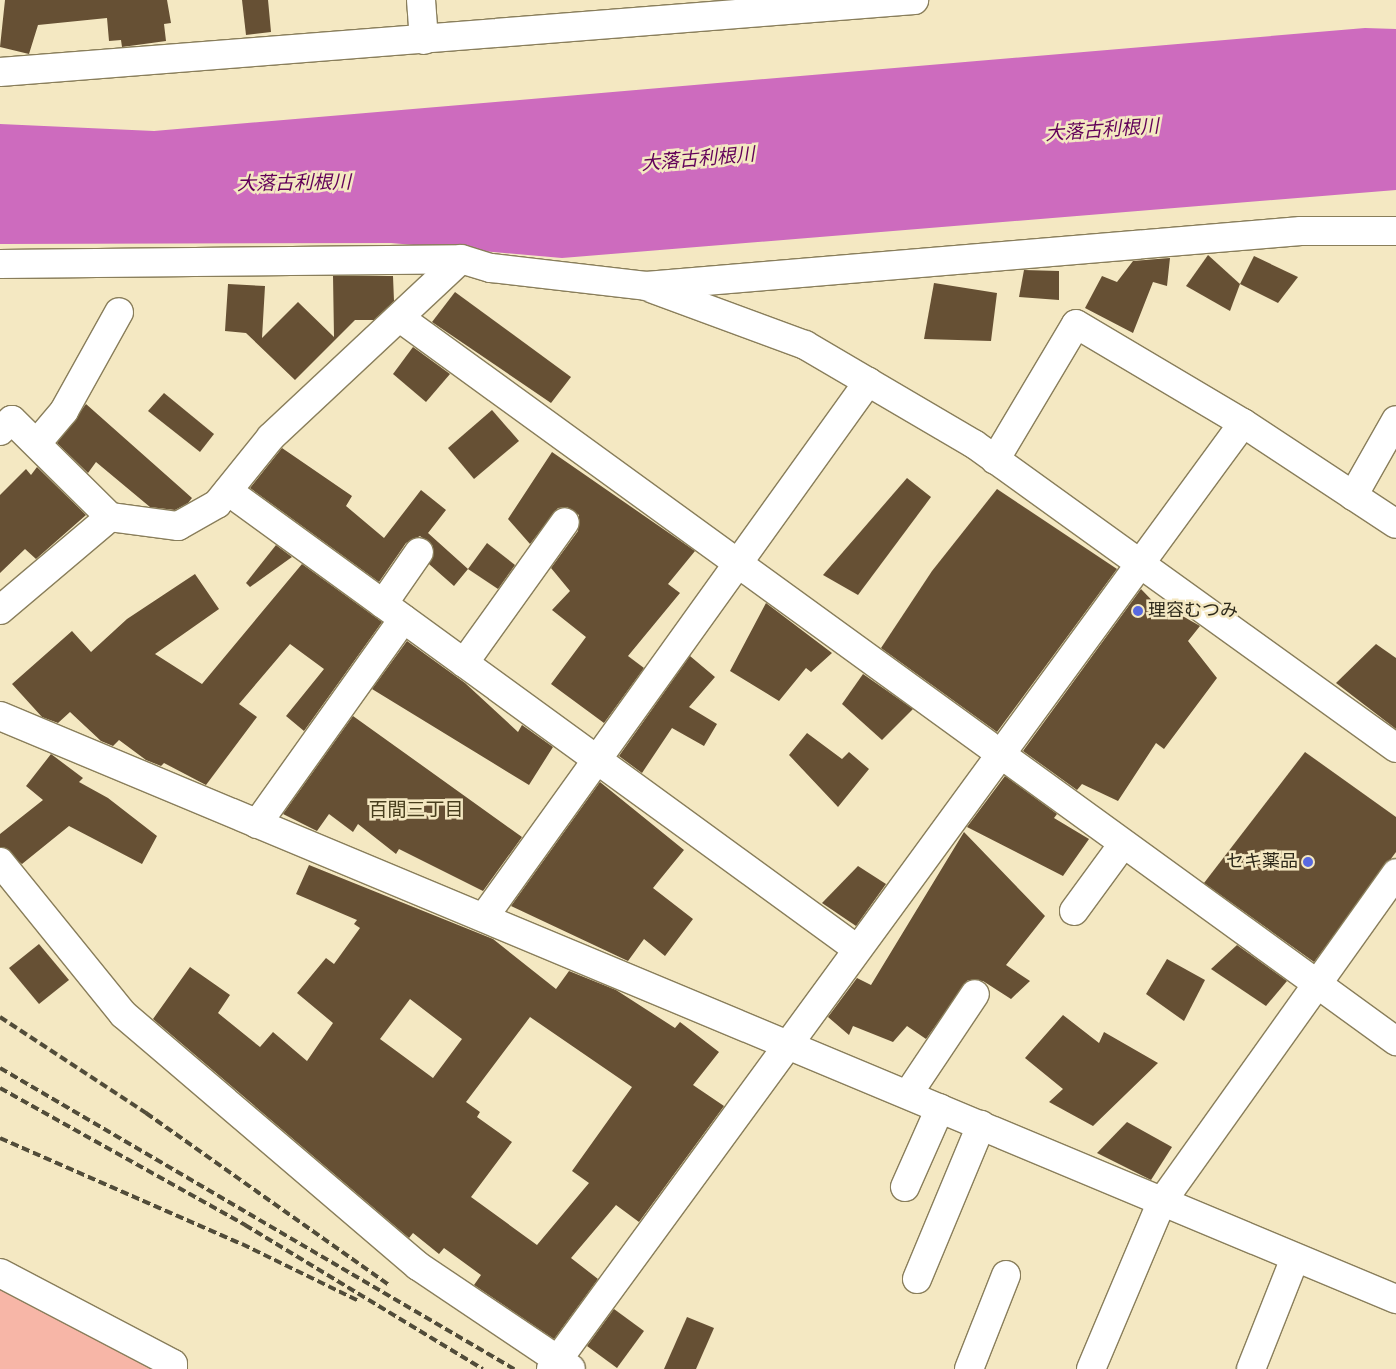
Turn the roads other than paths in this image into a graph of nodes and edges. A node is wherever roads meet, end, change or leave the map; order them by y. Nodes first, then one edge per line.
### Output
1 (421, 0) edge
2 (900, 1) edge
3 (646, 9) edge
4 (424, 40) junction
5 (0, 72) edge
6 (1396, 231) edge
7 (461, 259) junction
8 (0, 264) edge
9 (646, 286) junction
10 (119, 312) dead end
11 (400, 318) junction
12 (868, 382) junction
13 (1396, 420) edge
14 (1243, 423) junction
15 (0, 431) edge
16 (37, 443) junction
17 (995, 460) junction
18 (228, 491) junction
19 (1353, 496) junction
20 (110, 516) junction
21 (564, 522) dead end
22 (1396, 524) edge
23 (419, 552) dead end
24 (1138, 563) junction
25 (736, 566) junction
26 (0, 610) edge
27 (393, 612) junction
28 (464, 663) junction
29 (0, 716) edge
30 (1396, 748) edge
31 (998, 754) junction
32 (597, 760) junction
33 (257, 824) junction
34 (1123, 844) junction
35 (0, 862) edge
36 (1396, 873) edge
37 (1074, 911) dead end
38 (484, 918) junction
39 (857, 949) junction
40 (1317, 984) junction
41 (975, 994) dead end
42 (1396, 1041) edge
43 (789, 1042) junction
44 (908, 1094) junction
45 (940, 1108) junction
46 (981, 1125) junction
47 (905, 1187) dead end
48 (1161, 1203) junction
49 (1295, 1258) junction
50 (0, 1273) edge
51 (1006, 1276) dead end
52 (917, 1279) dead end
53 (1396, 1299) edge
54 (560, 1366) edge
55 (173, 1369) edge
56 (968, 1369) edge
57 (1092, 1369) edge
58 (1251, 1369) edge

1 - 4 street
2 - 3 street
3 - 4 street
4 - 5 street
6 - 9 street
7 - 8 street
7 - 9 street
7 - 11 street
9 - 12 street
10 - 16 street
11 - 18 street
11 - 25 street
12 - 17 street
12 - 25 street
13 - 19 street
14 - 17 street
14 - 19 street
14 - 24 street
15 - 16 street
16 - 20 street
17 - 24 street
18 - 20 street
18 - 27 street
19 - 22 street
20 - 26 street
21 - 28 street
23 - 27 street
24 - 30 street
24 - 31 street
25 - 31 street
25 - 32 street
27 - 28 street
27 - 33 street
28 - 32 street
29 - 33 street
31 - 34 street
31 - 39 street
32 - 38 street
32 - 39 street
33 - 38 street
34 - 37 street
34 - 40 street
35 - 54 street
36 - 40 street
38 - 43 street
39 - 43 street
40 - 42 street
40 - 48 street
41 - 44 street
43 - 44 street
43 - 54 street
44 - 45 street
45 - 46 street
45 - 47 street
46 - 48 street
46 - 52 street
48 - 49 street
48 - 57 street
49 - 53 street
49 - 58 street
50 - 55 street
51 - 56 street

